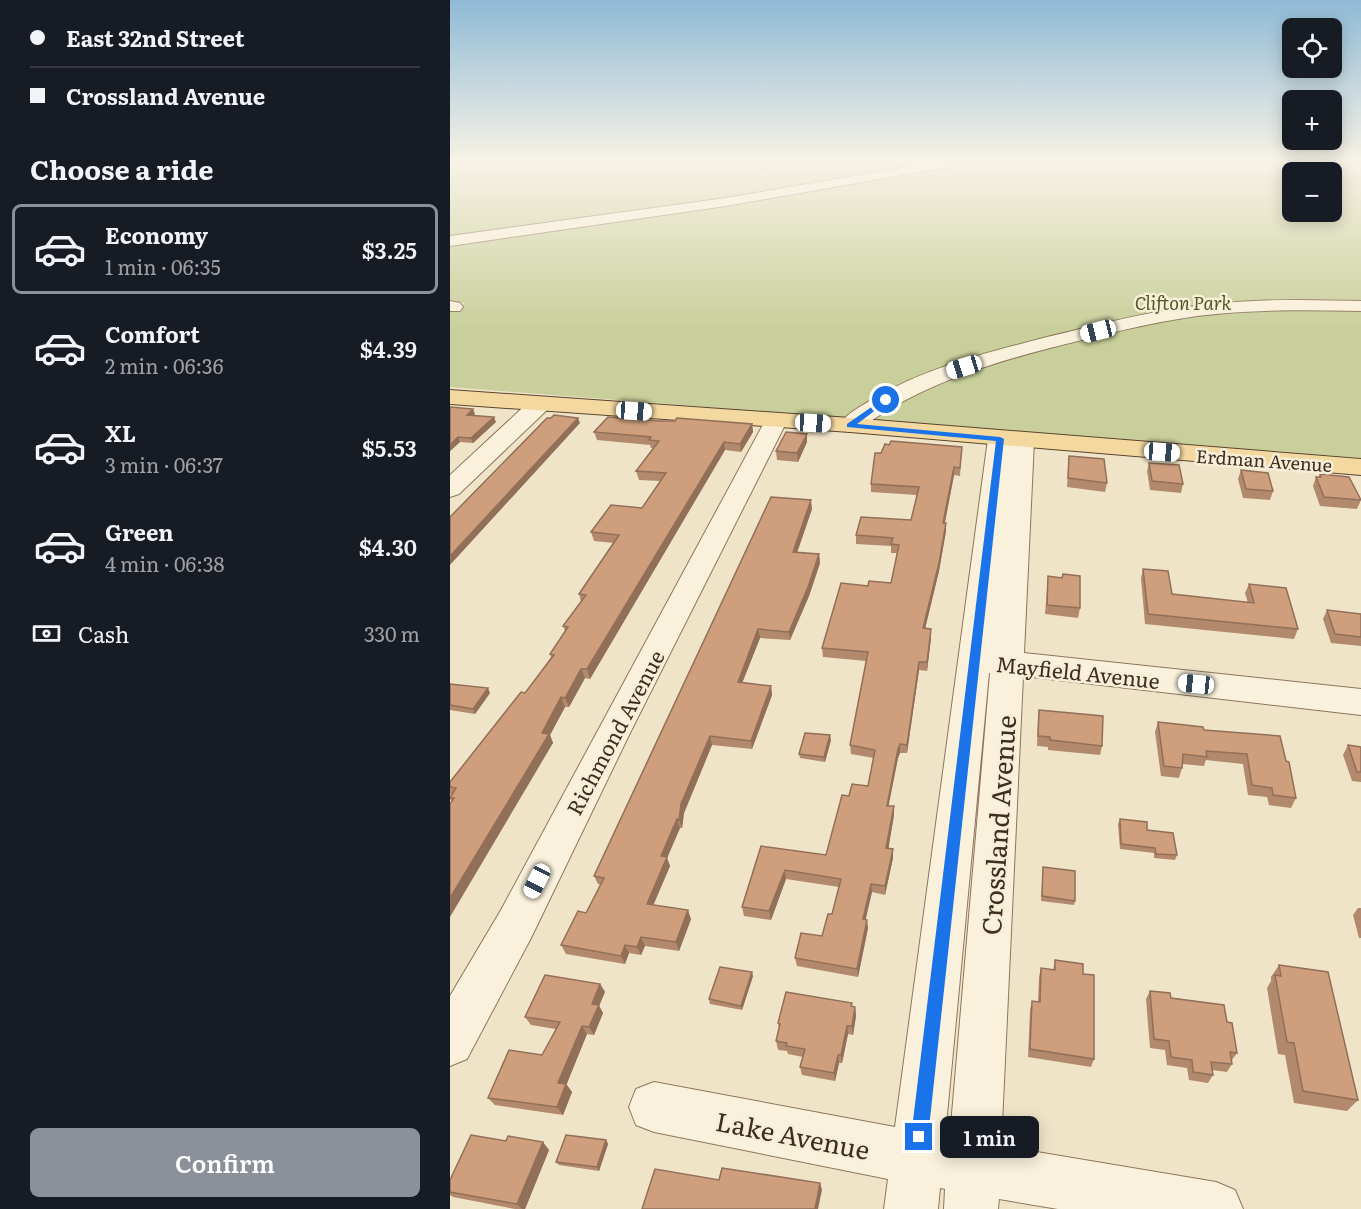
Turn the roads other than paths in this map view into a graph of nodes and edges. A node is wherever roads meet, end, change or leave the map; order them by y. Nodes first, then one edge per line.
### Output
1 (619, 217) edge
2 (450, 241) edge
3 (1361, 306) edge
4 (450, 397) edge
5 (540, 404) junction
6 (776, 421) junction
7 (850, 425) junction
8 (1011, 440) junction
9 (1361, 467) edge
10 (450, 489) edge
11 (990, 662) junction
12 (1361, 702) edge
13 (450, 1042) edge
14 (654, 1107) dead end
15 (917, 1158) junction
16 (973, 1189) edge
17 (911, 1209) edge
18 (1216, 1209) edge

1 - 2 street
3 - 7 street
4 - 5 main road, Erdman Avenue
5 - 6 main road, Erdman Avenue
5 - 10 street
6 - 7 main road, Erdman Avenue
6 - 13 street, Richmond Avenue
7 - 8 main road, Erdman Avenue
8 - 9 main road, Erdman Avenue
8 - 11 street, Crossland Avenue
11 - 12 street, Mayfield Avenue
11 - 15 street, Crossland Avenue
11 - 16 street, Crossland Avenue
14 - 15 street, Lake Avenue
15 - 16 street, Lake Avenue
15 - 17 street, Crossland Avenue
16 - 18 street, Lake Avenue

